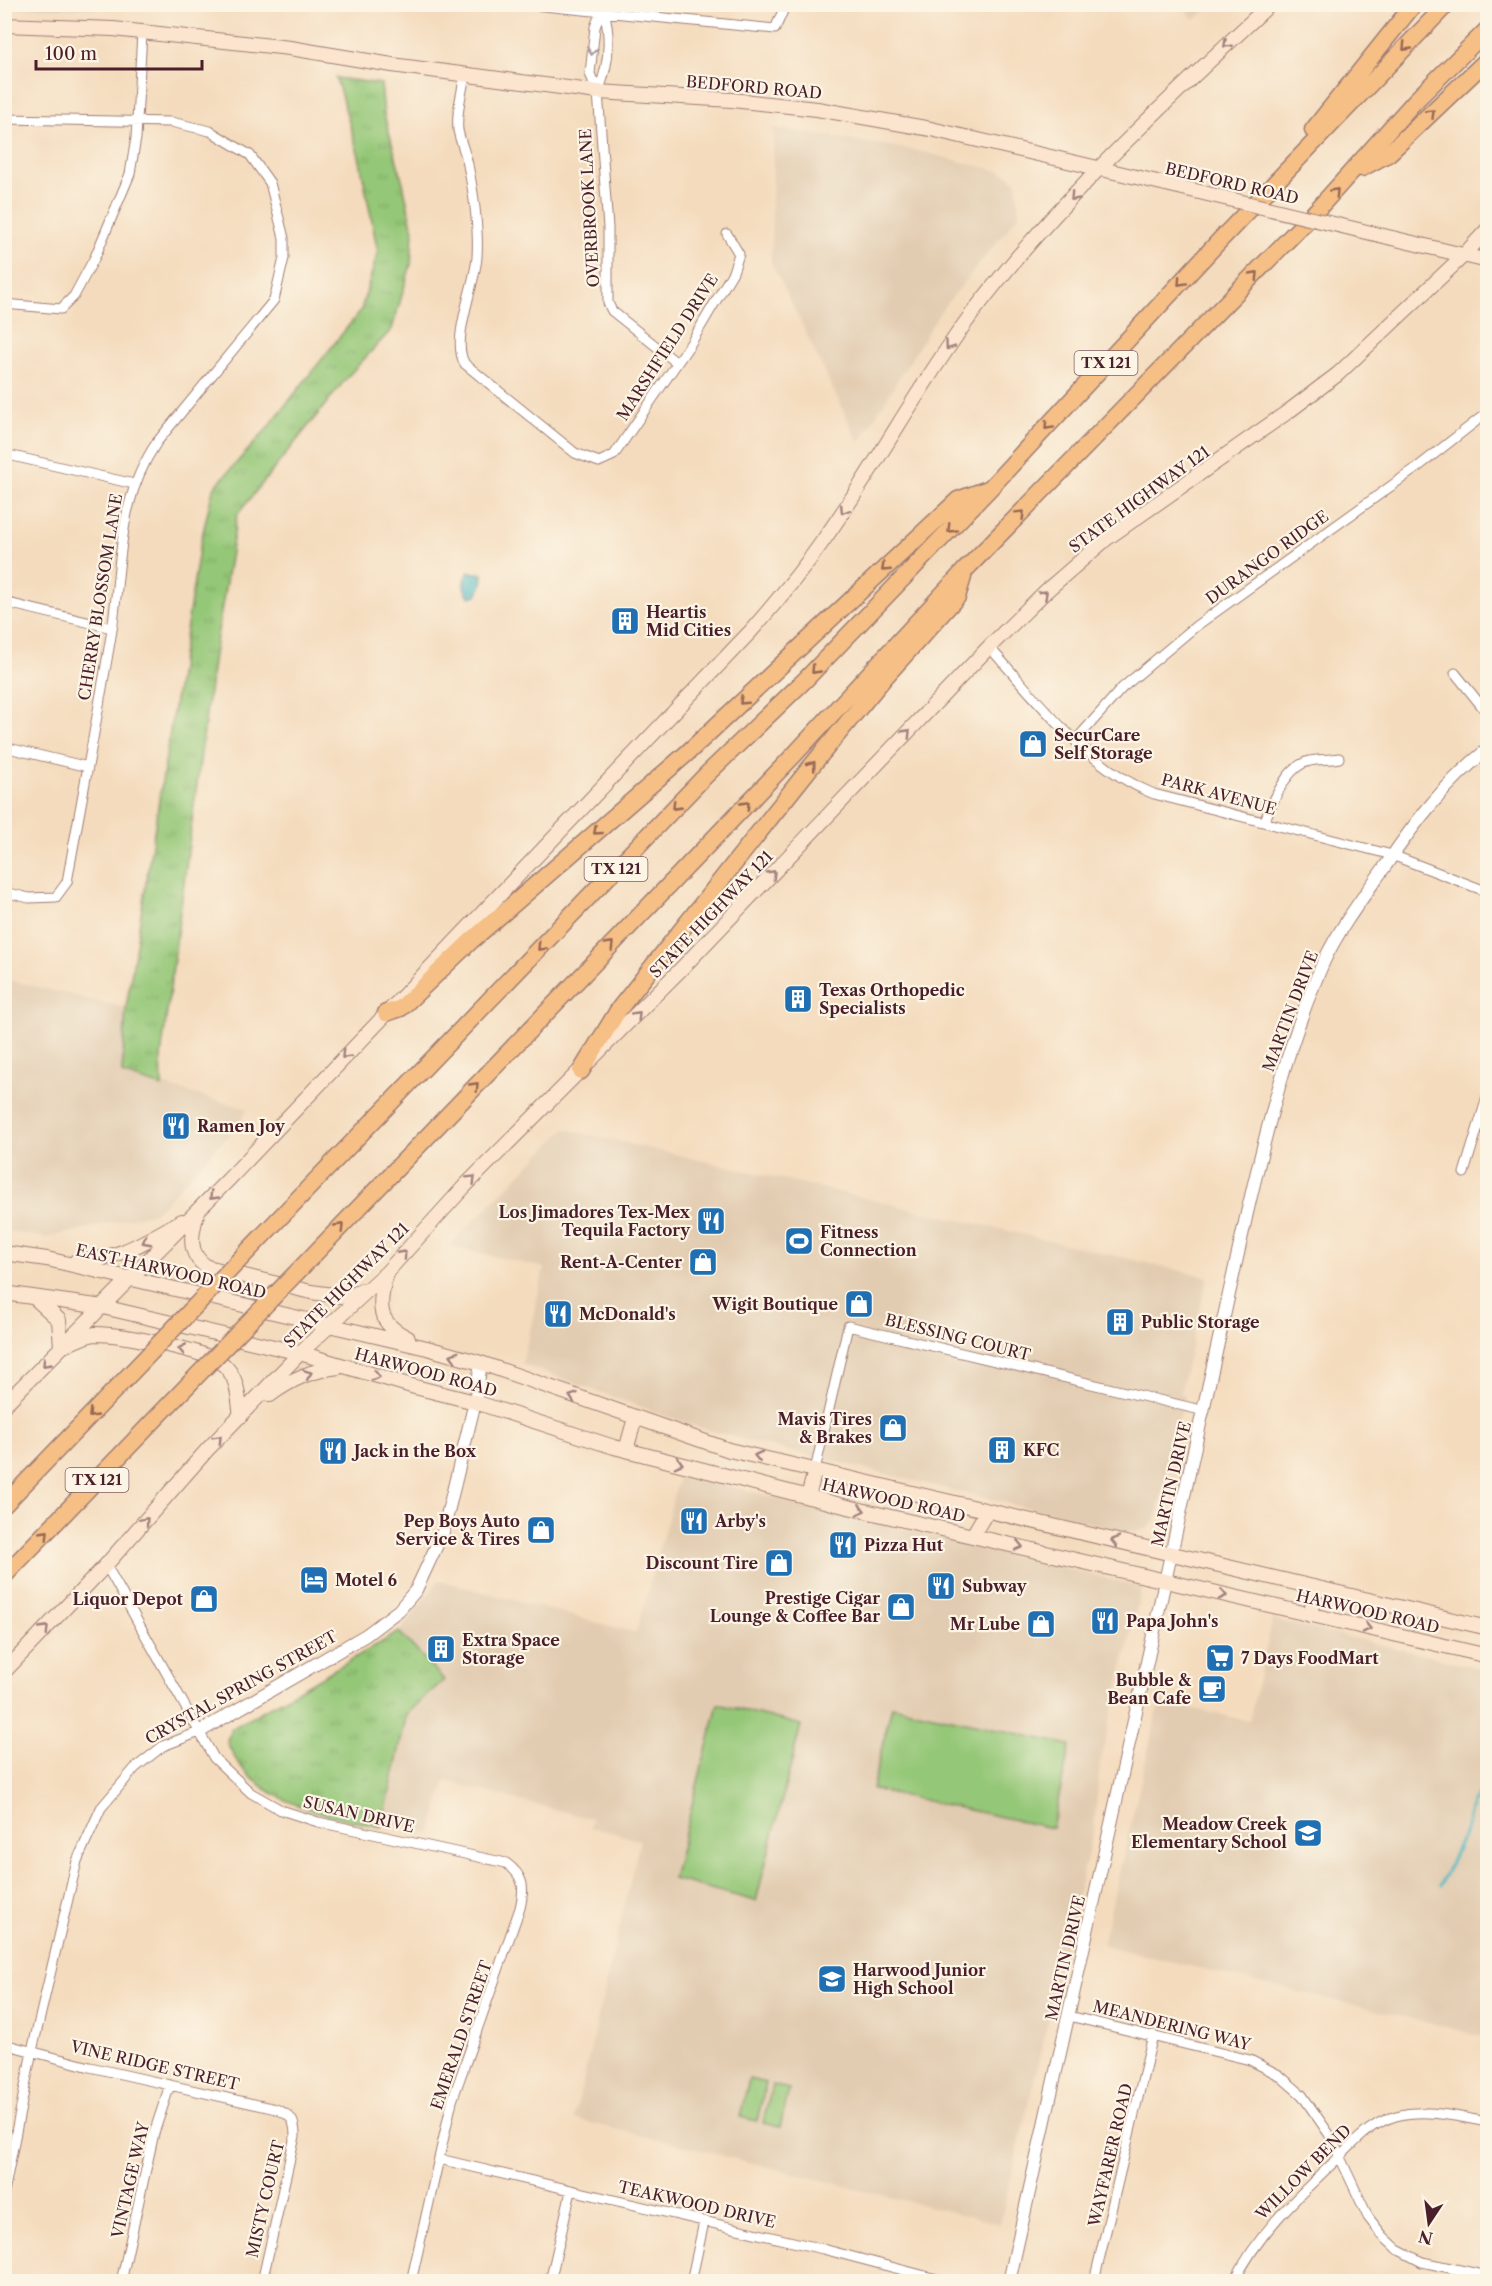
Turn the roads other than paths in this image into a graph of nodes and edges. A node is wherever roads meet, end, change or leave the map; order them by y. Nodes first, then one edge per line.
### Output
1 (523, 4) edge
2 (786, 4) edge
3 (1270, 4) edge
4 (1414, 4) edge
5 (1447, 4) edge
6 (604, 8) edge
7 (4, 25) edge
8 (1488, 29) edge
9 (142, 33) junction
10 (1488, 59) edge
11 (465, 75) junction
12 (598, 92) junction
13 (4, 119) edge
14 (137, 121) junction
15 (1100, 169) junction
16 (1352, 173) junction
17 (1283, 174) junction
18 (1488, 229) edge
19 (727, 234) dead end
20 (1464, 255) junction
21 (1488, 261) edge
22 (4, 304) edge
23 (677, 363) junction
24 (1488, 412) edge
25 (4, 454) edge
26 (134, 484) junction
27 (991, 487) junction
28 (965, 570) junction
29 (4, 602) edge
30 (112, 628) junction
31 (989, 647) junction
32 (1455, 672) dead end
33 (1488, 714) edge
34 (1076, 740) junction
35 (4, 747) edge
36 (1488, 749) edge
37 (1339, 758) dead end
38 (88, 767) junction
39 (1264, 822) junction
40 (1392, 855) junction
41 (1486, 889) edge
42 (4, 892) edge
43 (386, 1013) junction
44 (581, 1071) junction
45 (1488, 1094) edge
46 (1464, 1173) dead end
47 (197, 1212) junction
48 (4, 1253) edge
49 (47, 1259) junction
50 (386, 1273) junction
51 (131, 1279) junction
52 (4, 1293) edge
53 (35, 1298) junction
54 (103, 1307) junction
55 (330, 1324) junction
56 (61, 1347) junction
57 (427, 1348) junction
58 (300, 1353) junction
59 (481, 1363) junction
60 (344, 1367) junction
61 (475, 1402) junction
62 (4, 1405) edge
63 (1205, 1412) junction
64 (241, 1416) junction
65 (634, 1418) junction
66 (626, 1450) junction
67 (815, 1470) junction
68 (808, 1497) junction
69 (4, 1505) edge
70 (987, 1511) junction
71 (973, 1535) junction
72 (1172, 1555) junction
73 (106, 1565) junction
74 (4, 1576) edge
75 (1167, 1581) junction
76 (1316, 1588) junction
77 (1310, 1615) junction
78 (1488, 1628) edge
79 (1488, 1656) edge
80 (4, 1672) edge
81 (199, 1732) junction
82 (516, 1871) joint
83 (1069, 2016) junction
84 (1153, 2035) junction
85 (4, 2044) edge
86 (32, 2051) junction
87 (170, 2085) junction
88 (1488, 2122) edge
89 (295, 2123) joint
90 (1341, 2156) junction
91 (439, 2159) junction
92 (5, 2190) edge
93 (571, 2191) junction
94 (704, 2222) junction
95 (1488, 2276) edge
96 (121, 2282) edge
97 (262, 2282) edge
98 (411, 2282) edge
99 (550, 2282) edge
100 (691, 2282) edge
101 (948, 2282) edge
102 (1009, 2282) edge
103 (1096, 2282) edge
104 (1234, 2282) edge

1 - 6 street
2 - 6 street
3 -> 15 main road
4 - 17 highway
5 -> 17 highway, TX 121
6 - 12 street, OVERBROOK LANE
6 -> 12 street, OVERBROOK LANE
7 - 9 main road, BEDFORD ROAD
8 - 16 highway, TX 121
9 - 11 main road, BEDFORD ROAD
9 - 14 street
16 -> 10 highway
11 - 12 main road, BEDFORD ROAD
11 - 23 street, MARSHFIELD DRIVE
12 - 15 main road, BEDFORD ROAD
12 - 23 street, OVERBROOK LANE
13 - 14 street, CHERRY BLOSSOM LANE
14 - 22 street
14 - 26 street, CHERRY BLOSSOM LANE
15 - 20 main road, BEDFORD ROAD, bridge
15 -> 43 main road
28 -> 16 highway, TX 121
17 -> 27 highway, TX 121
18 - 20 main road, STATE HIGHWAY 121
19 - 23 street, MARSHFIELD DRIVE
20 - 21 main road, BEDFORD ROAD
31 -> 20 main road, STATE HIGHWAY 121
24 - 34 street, DURANGO RIDGE
25 - 26 street
26 - 30 street, CHERRY BLOSSOM LANE
27 -> 43 highway
27 -> 69 highway, TX 121, bridge
44 -> 28 highway
74 -> 28 highway, TX 121, bridge
29 - 30 street
30 - 38 street, CHERRY BLOSSOM LANE
31 - 34 street, PARK AVENUE
44 -> 31 main road, STATE HIGHWAY 121
32 - 33 street
34 - 39 street, PARK AVENUE
35 - 38 street
36 - 40 street, MARTIN DRIVE
37 - 39 street
38 - 42 street, CHERRY BLOSSOM LANE
39 - 40 street, PARK AVENUE
40 - 41 street, PARK AVENUE
40 - 63 street, MARTIN DRIVE
43 -> 47 main road
50 -> 44 main road, STATE HIGHWAY 121
45 - 46 street
47 -> 49 main road
47 - 50 main road
47 - 51 main road
48 - 49 main road, EAST HARWOOD ROAD
49 - 51 main road, EAST HARWOOD ROAD
50 - 55 main road, STATE HIGHWAY 121
50 - 57 main road
51 - 54 main road
51 - 55 main road, EAST HARWOOD ROAD
52 - 53 main road
53 - 54 main road
53 - 56 main road
54 - 56 main road
54 - 58 main road
55 - 57 main road, HARWOOD ROAD
55 - 58 main road, STATE HIGHWAY 121
56 -> 62 main road
64 -> 56 main road
59 -> 57 main road, HARWOOD ROAD
58 - 60 main road, HARWOOD ROAD
58 - 64 main road, STATE HIGHWAY 121
59 - 61 street, CRYSTAL SPRING STREET
65 -> 59 main road, HARWOOD ROAD
60 -> 61 main road, HARWOOD ROAD
64 -> 60 main road
61 - 66 main road, HARWOOD ROAD
61 - 81 street, CRYSTAL SPRING STREET
63 - 67 street, BLESSING COURT
63 - 72 street, MARTIN DRIVE
73 -> 64 main road, STATE HIGHWAY 121
65 - 66 main road
67 -> 65 main road, HARWOOD ROAD
66 -> 68 main road, HARWOOD ROAD
67 - 68 main road
67 - 70 main road, HARWOOD ROAD
68 -> 71 main road, HARWOOD ROAD
70 - 71 main road
72 -> 70 main road, HARWOOD ROAD
71 -> 75 main road, HARWOOD ROAD
72 - 75 street, MARTIN DRIVE
72 - 76 main road, HARWOOD ROAD
80 -> 73 main road, STATE HIGHWAY 121
73 - 81 street, SUSAN DRIVE
75 -> 77 main road, HARWOOD ROAD
75 - 83 street, MARTIN DRIVE
76 - 77 main road
76 - 78 main road, HARWOOD ROAD
77 -> 79 main road, HARWOOD ROAD
81 - 82 street, SUSAN DRIVE
81 - 86 street, CRYSTAL SPRING STREET
82 - 91 street, EMERALD STREET
83 - 84 street, MEANDERING WAY
83 - 102 street, MARTIN DRIVE
84 - 90 street, MEANDERING WAY
84 - 103 street, WAYFARER ROAD
85 - 86 street, VINE RIDGE STREET
86 - 87 street, VINE RIDGE STREET
86 - 92 street, CRYSTAL SPRING STREET
87 - 89 street, VINE RIDGE STREET
87 - 96 street, VINTAGE WAY
88 - 90 street, WILLOW BEND
89 - 97 street, MISTY COURT
90 - 95 street, MEANDERING WAY
90 - 104 street, WILLOW BEND
91 - 93 street, TEAKWOOD DRIVE
91 - 98 street, EMERALD STREET
93 - 94 street, TEAKWOOD DRIVE
93 - 99 street
94 - 100 street
94 - 101 street, TEAKWOOD DRIVE

